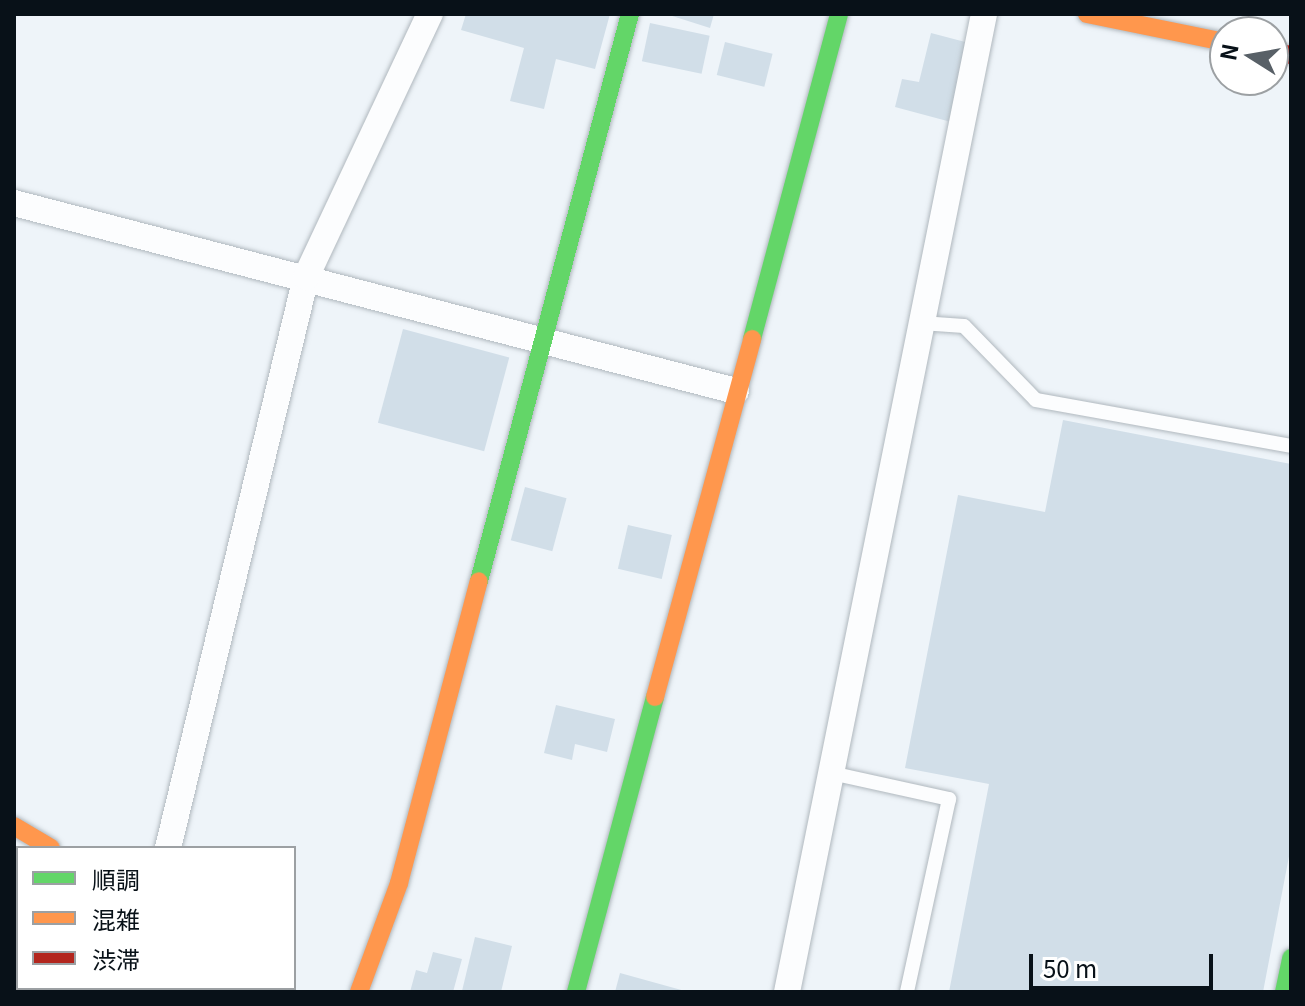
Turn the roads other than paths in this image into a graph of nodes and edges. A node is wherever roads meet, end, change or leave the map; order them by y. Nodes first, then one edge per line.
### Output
1 (430, 14) edge
2 (630, 14) edge
3 (839, 14) edge
4 (984, 14) edge
5 (1087, 14) edge
6 (1209, 39) edge
7 (14, 203) edge
8 (306, 277) junction
9 (921, 323) junction
10 (543, 341) junction
11 (736, 391) junction
12 (1291, 446) edge
13 (831, 773) junction
14 (14, 826) edge
15 (48, 846) edge
16 (168, 846) edge
17 (1291, 958) edge
18 (359, 992) edge
19 (576, 992) edge
20 (787, 992) edge
21 (907, 992) edge
22 (1284, 992) edge

1 - 8 street
2 - 10 street
3 - 11 street
4 - 9 street
5 - 6 street
7 - 8 street
8 - 10 street
8 - 16 street
9 - 12 lane
9 - 13 street
10 - 11 street
10 - 18 street
11 - 19 street
13 - 20 street
13 - 21 lane
14 - 15 street
17 - 22 street

